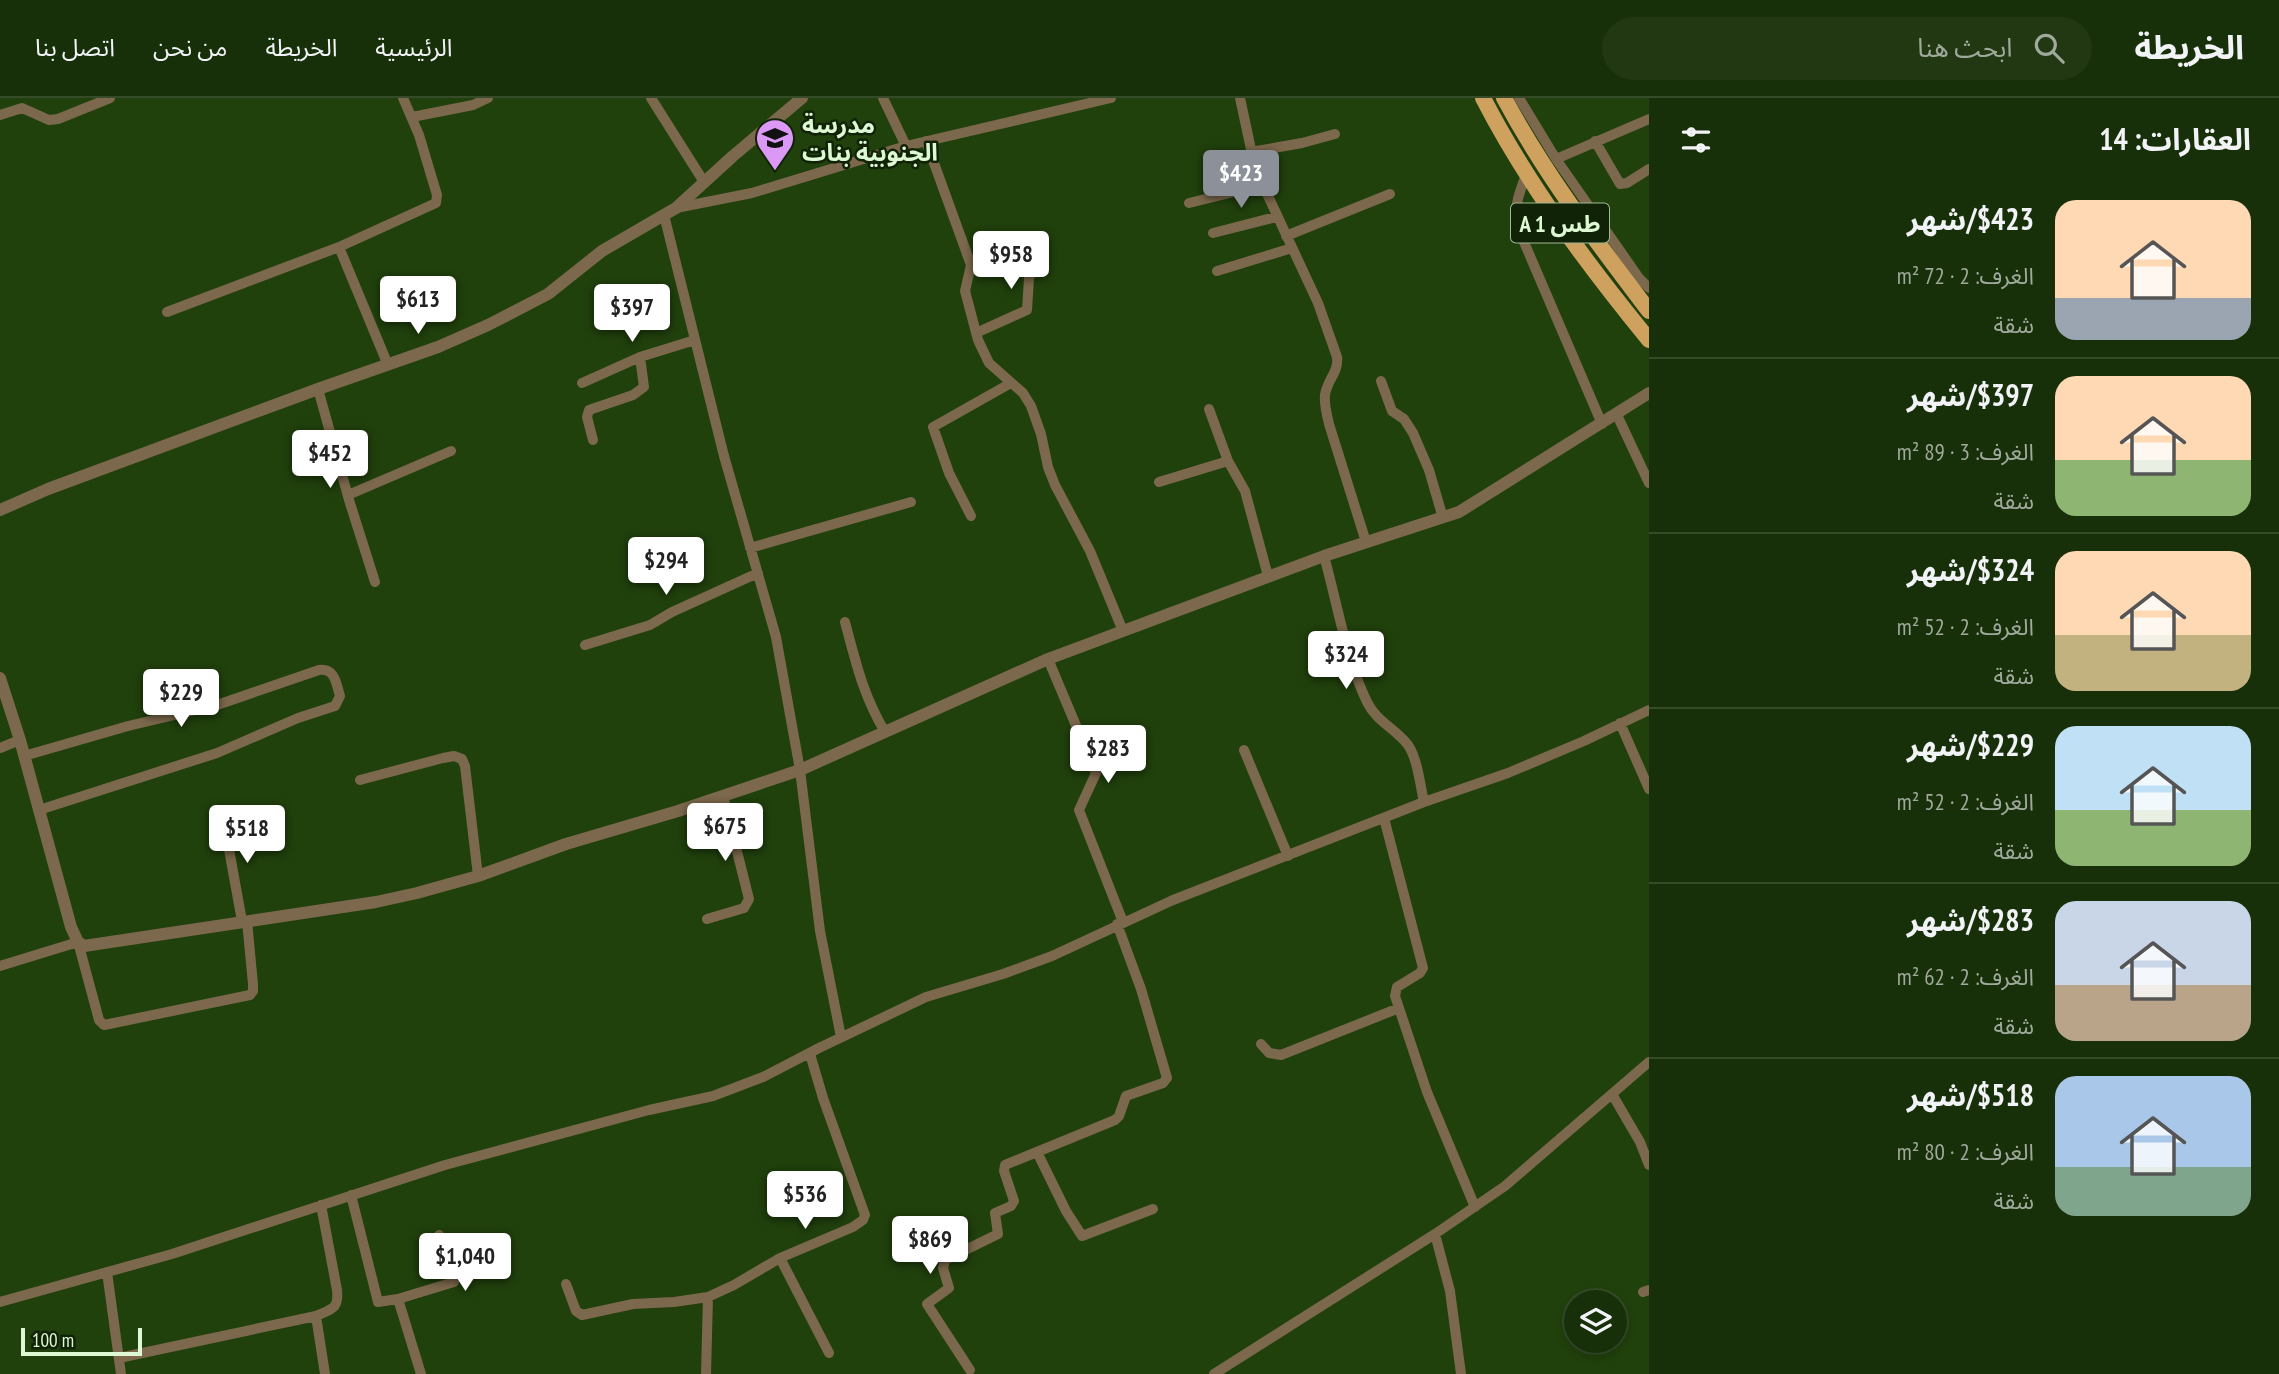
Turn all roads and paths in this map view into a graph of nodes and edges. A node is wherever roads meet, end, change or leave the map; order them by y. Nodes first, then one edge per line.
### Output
1 (110, 98) edge
2 (403, 98) edge
3 (488, 98) edge
4 (651, 98) edge
5 (802, 98) edge
6 (883, 98) edge
7 (1111, 98) edge
8 (1240, 98) edge
9 (1483, 98) edge
10 (1504, 98) edge
11 (1519, 98) edge
12 (0, 115) edge
13 (412, 117) junction
14 (1649, 119) edge
15 (1335, 134) dead end
16 (926, 141) junction
17 (1595, 141) junction
18 (906, 146) junction
19 (1251, 152) junction
20 (1556, 159) junction
21 (1649, 169) edge
22 (1527, 175) junction
23 (704, 182) junction
24 (1262, 185) junction
25 (1390, 194) dead end
26 (1189, 203) dead end
27 (676, 208) junction
28 (664, 215) junction
29 (1276, 217) junction
30 (1213, 233) dead end
31 (1286, 236) junction
32 (1045, 246) dead end
33 (339, 247) junction
34 (1292, 248) junction
35 (1217, 271) dead end
36 (1649, 288) edge
37 (1649, 311) edge
38 (167, 312) dead end
39 (976, 333) junction
40 (695, 340) junction
41 (1649, 341) edge
42 (640, 357) junction
43 (388, 365) junction
44 (1381, 381) dead end
45 (582, 383) dead end
46 (1011, 383) junction
47 (318, 389) junction
48 (1649, 393) edge
49 (1209, 409) dead end
50 (1617, 415) junction
51 (1602, 424) junction
52 (593, 440) dead end
53 (451, 451) dead end
54 (1228, 461) junction
55 (1159, 482) dead end
56 (1649, 483) edge
57 (348, 495) junction
58 (911, 502) dead end
59 (0, 510) edge
60 (971, 516) dead end
61 (1443, 518) junction
62 (1366, 542) junction
63 (750, 548) junction
64 (1324, 556) junction
65 (758, 573) junction
66 (1268, 576) junction
67 (375, 582) dead end
68 (845, 622) dead end
69 (1123, 631) junction
70 (585, 645) dead end
71 (1048, 659) junction
72 (0, 678) edge
73 (1649, 709) edge
74 (1620, 723) junction
75 (885, 732) junction
76 (20, 740) junction
77 (0, 748) edge
78 (1244, 750) dead end
79 (24, 756) junction
80 (800, 770) junction
81 (360, 780) dead end
82 (1649, 789) edge
83 (723, 796) junction
84 (1424, 802) junction
85 (39, 810) junction
86 (1384, 818) junction
87 (271, 820) dead end
88 (1288, 856) junction
89 (478, 876) junction
90 (707, 919) dead end
91 (244, 921) junction
92 (1120, 923) junction
93 (78, 942) junction
94 (0, 966) edge
95 (1399, 1008) junction
96 (841, 1037) junction
97 (1261, 1044) dead end
98 (810, 1054) junction
99 (1645, 1066) edge
100 (1649, 1080) edge
101 (1612, 1094) junction
102 (1037, 1152) junction
103 (1649, 1165) edge
104 (351, 1195) junction
105 (321, 1205) junction
106 (1475, 1207) junction
107 (1153, 1209) dead end
108 (1435, 1234) junction
109 (439, 1235) dead end
110 (780, 1258) junction
111 (107, 1272) junction
112 (566, 1284) dead end
113 (708, 1297) junction
114 (398, 1299) junction
115 (0, 1302) edge
116 (316, 1316) junction
117 (829, 1353) dead end
118 (119, 1358) junction
119 (970, 1370) dead end
120 (121, 1374) edge
121 (325, 1374) edge
122 (421, 1374) edge
123 (706, 1374) edge
124 (1214, 1374) edge
125 (1461, 1374) edge

1 - 12 street
2 - 13 street
3 - 13 street
4 - 23 street
5 - 23 street
6 - 18 street
7 - 16 street
8 - 19 street
9 - 22 highway, A 1 طس
10 - 37 highway, A 1 طس
11 - 20 street
13 - 33 street
14 - 17 street
15 - 19 street
16 - 18 street
16 - 39 street
17 - 20 street
17 - 21 street
18 - 27 street
19 - 24 street
20 - 36 street
22 - 41 highway, A 1 طس
22 - 51 street
23 - 27 street
24 - 26 street
24 - 29 street
25 - 31 street
27 - 28 street
28 - 40 street
28 - 43 street
29 - 30 street
29 - 31 street
31 - 34 street
32 - 39 street
33 - 38 street
33 - 43 street
34 - 35 street
34 - 62 street
39 - 46 street
40 - 42 street
40 - 63 street
42 - 45 street
42 - 52 street
43 - 47 street
44 - 61 street
46 - 60 street
46 - 69 street
47 - 57 street
47 - 59 street
48 - 50 street
49 - 54 street
50 - 51 street
50 - 56 street
51 - 61 street
53 - 57 street
54 - 55 street
54 - 66 street
57 - 67 street
58 - 63 street
61 - 62 street
62 - 64 street
63 - 65 street
64 - 66 street
64 - 84 street
65 - 70 street
65 - 80 street
66 - 69 street
68 - 75 street
69 - 71 street
71 - 75 street
71 - 92 street
72 - 76 street
73 - 74 street
74 - 82 street
74 - 84 street
75 - 80 street
76 - 77 street
76 - 79 street
78 - 88 street
79 - 85 street
79 - 85 street
80 - 83 street
80 - 96 street
81 - 89 street
83 - 89 street
83 - 90 street
84 - 86 street
85 - 93 street
86 - 88 street
86 - 95 street
87 - 91 street
88 - 92 street
89 - 91 street
91 - 93 street
91 - 93 street
92 - 96 street
92 - 102 street
93 - 94 street
95 - 97 street
95 - 106 street
96 - 98 street
98 - 104 street
98 - 110 street
99 - 100 street
99 - 101 street
101 - 103 street
101 - 106 street
102 - 107 street
102 - 119 street
104 - 105 street
104 - 114 street
105 - 111 street
105 - 116 street
106 - 108 street
108 - 124 street
108 - 125 street
109 - 114 street
110 - 113 street
110 - 117 street
111 - 115 street
111 - 118 street
112 - 113 street
113 - 123 street
114 - 122 street
116 - 118 street
116 - 121 street
118 - 120 street

